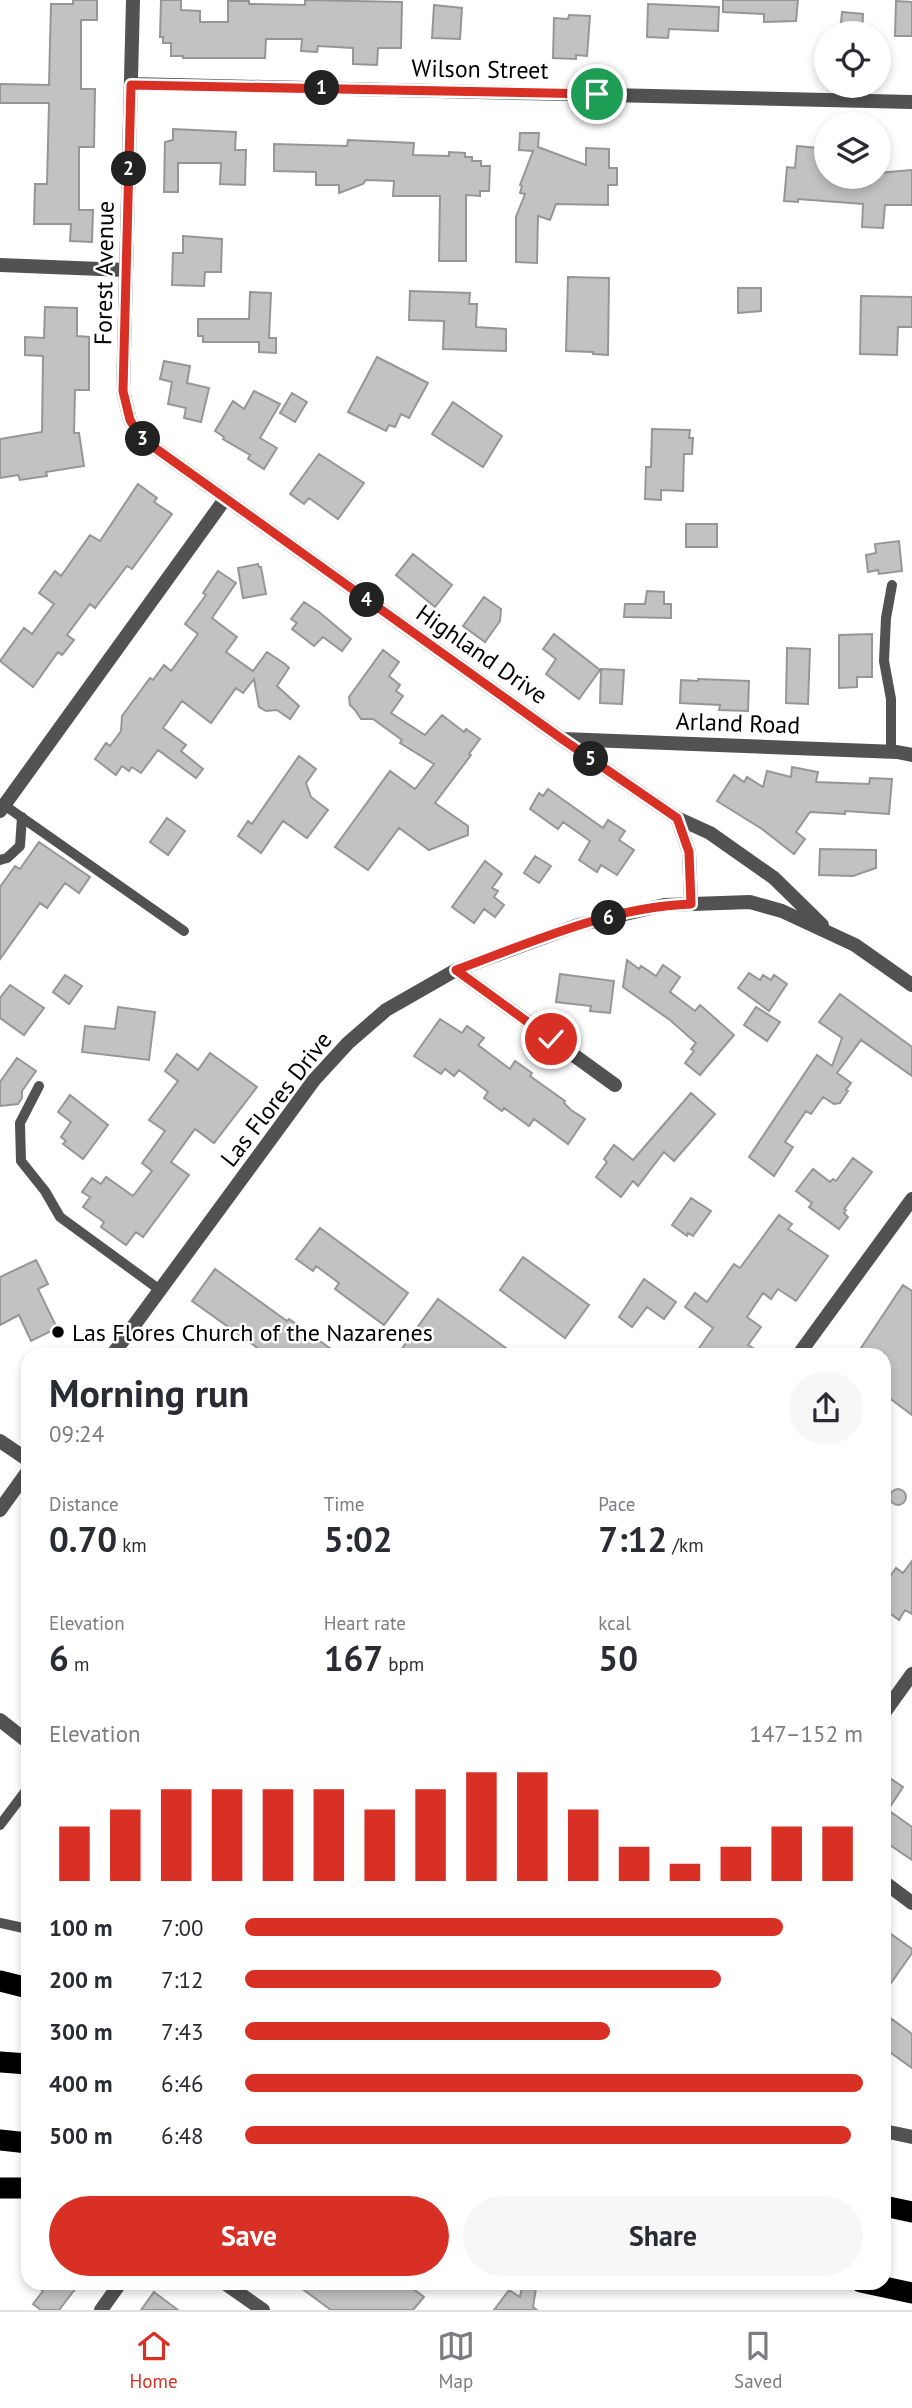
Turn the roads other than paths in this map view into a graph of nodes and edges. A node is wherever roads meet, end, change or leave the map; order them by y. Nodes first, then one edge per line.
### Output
1 (133, 0) edge
2 (131, 85) junction
3 (912, 102) edge
4 (0, 265) edge
5 (126, 270) junction
6 (130, 420) joint
7 (225, 499) junction
8 (892, 585) dead end
9 (562, 739) junction
10 (891, 751) junction
11 (912, 755) edge
12 (2, 808) edge
13 (22, 817) junction
14 (677, 818) junction
15 (0, 860) edge
16 (691, 904) junction
17 (184, 931) dead end
18 (830, 933) junction
19 (456, 970) junction
20 (912, 985) edge
21 (615, 1085) dead end
22 (39, 1086) dead end
23 (912, 1199) edge
24 (160, 1290) junction
25 (117, 1348) edge
26 (803, 1348) edge
27 (0, 1441) edge
28 (21, 1455) edge
29 (21, 1481) edge
30 (0, 1510) edge
31 (912, 1674) edge
32 (891, 1703) edge
33 (0, 1720) edge
34 (21, 1736) edge
35 (21, 1797) edge
36 (0, 1825) edge
37 (891, 1887) edge
38 (912, 1903) edge
39 (0, 1923) edge
40 (21, 1928) edge
41 (0, 1981) edge
42 (21, 1986) edge
43 (0, 2062) edge
44 (21, 2064) edge
45 (891, 2132) edge
46 (912, 2137) edge
47 (0, 2140) edge
48 (21, 2142) edge
49 (0, 2188) edge
50 (21, 2188) edge
51 (891, 2208) edge
52 (912, 2212) edge
53 (891, 2288) edge
54 (115, 2290) edge
55 (234, 2290) edge
56 (912, 2292) edge
57 (101, 2310) edge
58 (263, 2310) edge

1 - 2 street, Forest Avenue
2 - 3 street, Wilson Street
2 - 5 street, Forest Avenue
4 - 5 street
5 - 6 street, Forest Avenue
6 - 7 street, Highland Drive
7 - 9 street, Highland Drive
7 - 12 street
8 - 10 lane
9 - 10 street, Arland Road
9 - 14 street, Highland Drive
10 - 11 street, Arland Road
12 - 13 lane
13 - 15 lane
13 - 17 lane
14 - 16 street
14 - 18 street, Highland Drive
16 - 18 street, Las Flores Drive
16 - 19 street, Las Flores Drive
18 - 20 street, Las Flores Drive
19 - 21 street
19 - 24 street, Las Flores Drive
22 - 24 lane
23 - 26 street
24 - 25 street, Las Flores Drive
27 - 28 street
29 - 30 street
31 - 32 street
33 - 34 street
35 - 36 lane
37 - 38 street
39 - 40 lane
41 - 42 highway
43 - 44 highway
45 - 46 street
47 - 48 highway
49 - 50 highway
51 - 52 highway
53 - 56 highway
54 - 57 street
55 - 58 street

